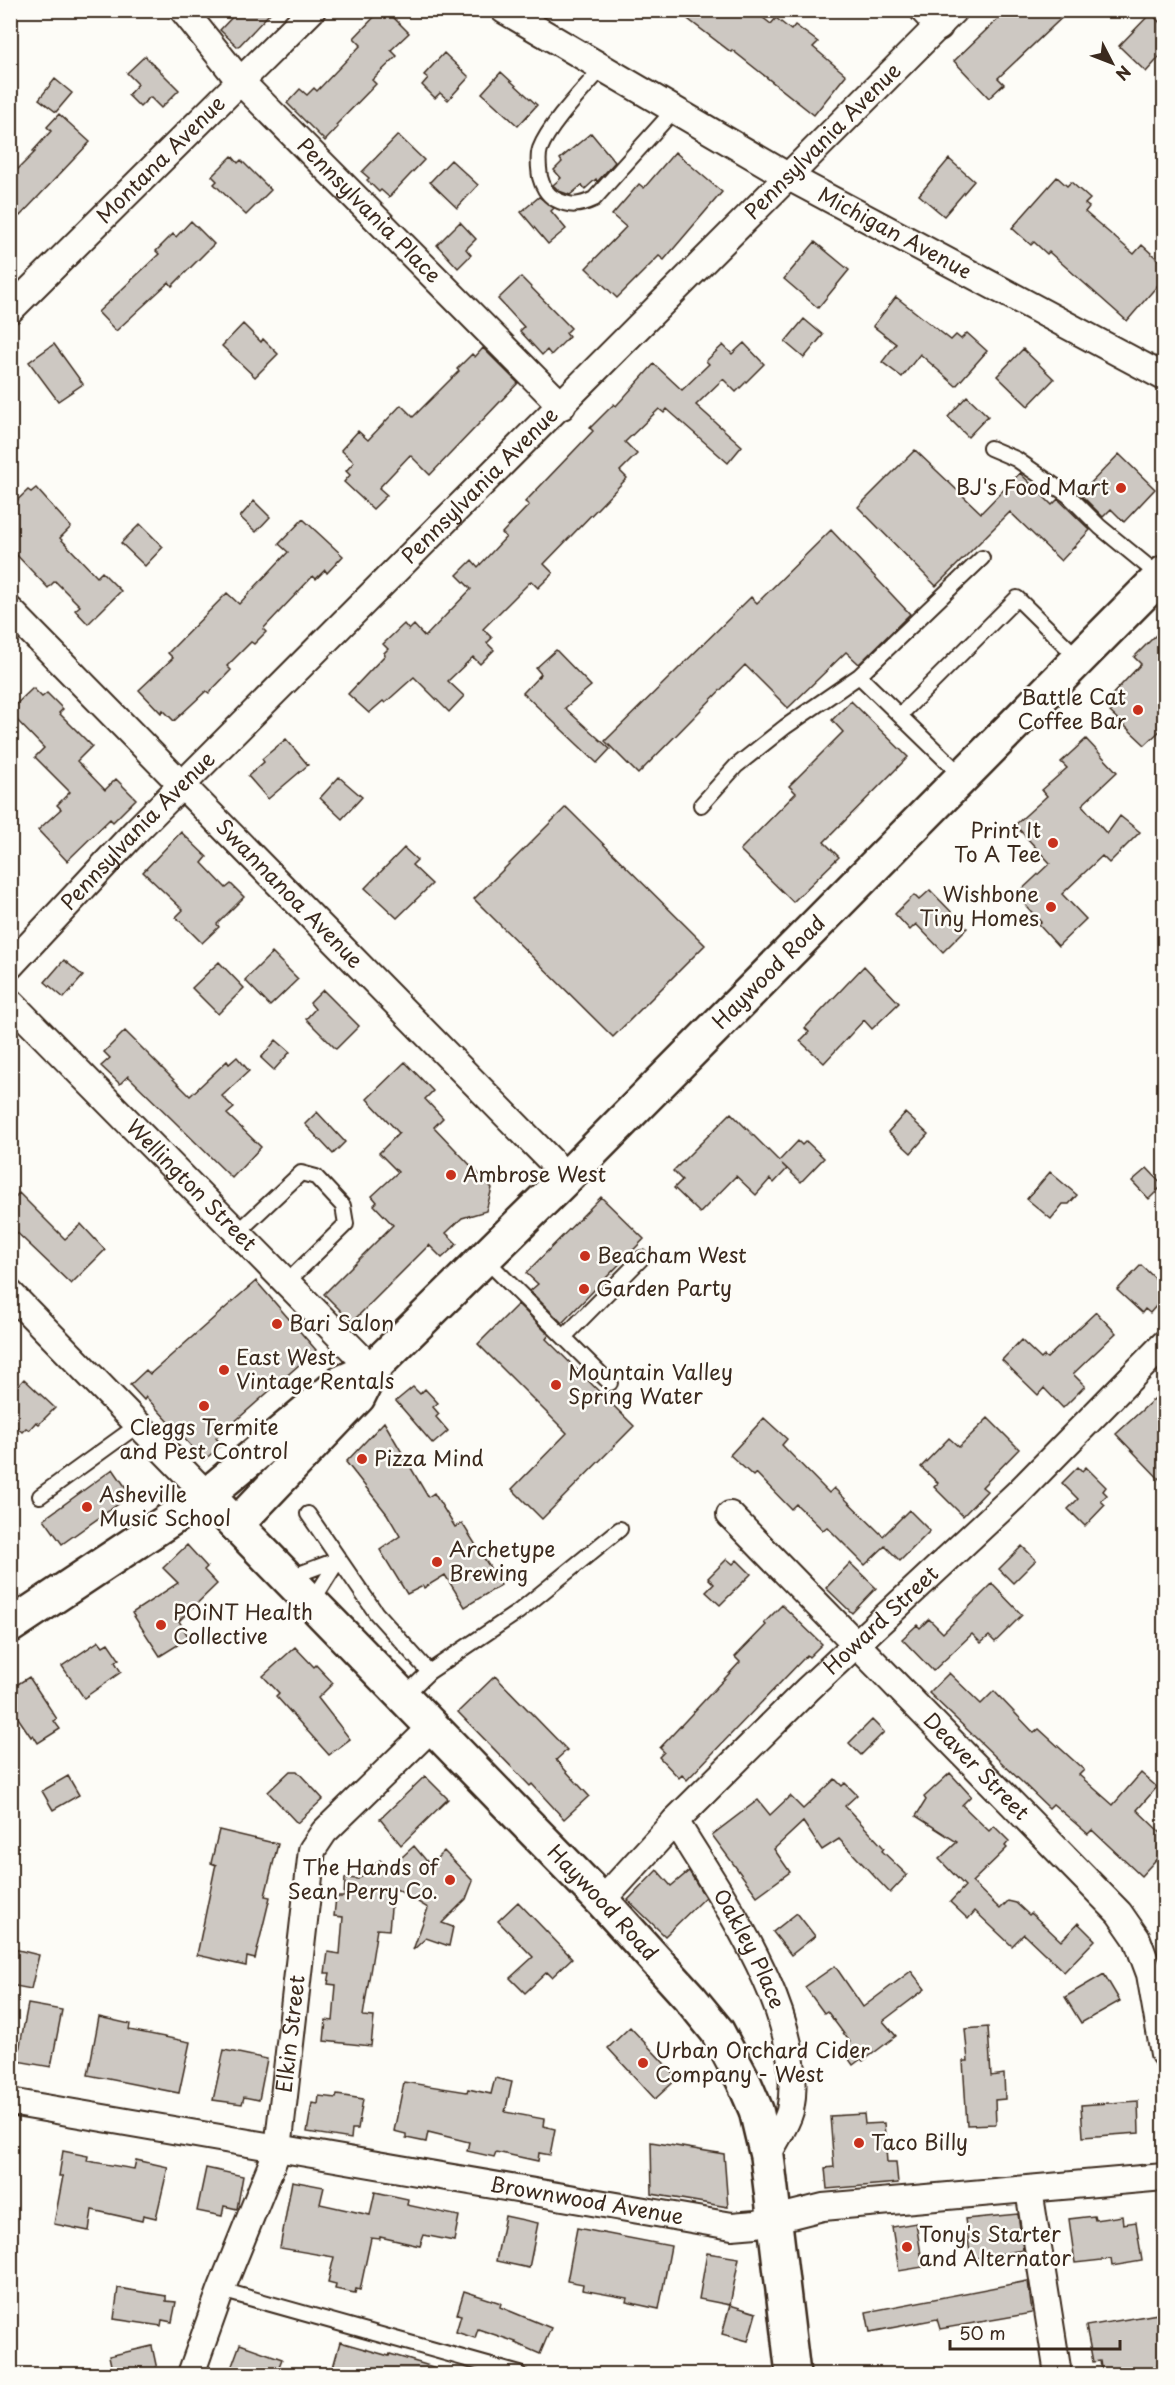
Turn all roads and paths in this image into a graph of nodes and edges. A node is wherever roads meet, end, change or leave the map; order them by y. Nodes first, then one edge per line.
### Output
1 (183, 10) edge
2 (312, 10) edge
3 (504, 10) edge
4 (939, 16) edge
5 (602, 68) junction
6 (240, 81) junction
7 (674, 110) junction
8 (789, 177) junction
9 (10, 310) edge
10 (1164, 377) edge
11 (562, 406) junction
12 (990, 448) dead end
13 (982, 558) dead end
14 (1163, 577) edge
15 (10, 610) edge
16 (1079, 659) junction
17 (859, 676) junction
18 (900, 715) junction
19 (963, 777) junction
20 (184, 785) junction
21 (701, 805) dead end
22 (10, 966) edge
23 (10, 1002) edge
24 (567, 1177) junction
25 (238, 1232) junction
26 (484, 1258) junction
27 (642, 1258) dead end
28 (287, 1282) junction
29 (10, 1293) edge
30 (564, 1337) junction
31 (1164, 1344) edge
32 (372, 1369) junction
33 (610, 1383) dead end
34 (138, 1425) junction
35 (207, 1495) junction
36 (40, 1496) dead end
37 (308, 1514) dead end
38 (730, 1515) dead end
39 (237, 1524) junction
40 (620, 1529) dead end
41 (339, 1559) junction
42 (288, 1578) junction
43 (312, 1602) junction
44 (10, 1626) edge
45 (857, 1644) junction
46 (429, 1672) junction
47 (403, 1697) junction
48 (432, 1727) junction
49 (675, 1821) junction
50 (602, 1900) junction
51 (1164, 2054) edge
52 (10, 2102) edge
53 (278, 2149) junction
54 (767, 2156) junction
55 (1164, 2177) edge
56 (1029, 2190) junction
57 (774, 2219) junction
58 (221, 2290) junction
59 (191, 2374) edge
60 (520, 2374) edge
61 (793, 2374) edge
62 (1058, 2374) edge

1 - 6 street, Pennsylvania Place
2 - 6 street, Montana Avenue
3 - 5 street, Michigan Avenue
4 - 8 street, Pennsylvania Avenue
5 - 7 street, Michigan Avenue
5 - 7 lane
6 - 9 street, Montana Avenue
6 - 11 street, Pennsylvania Place
7 - 8 street, Michigan Avenue
8 - 10 street, Michigan Avenue
8 - 11 street, Pennsylvania Avenue
11 - 20 street, Pennsylvania Avenue
12 - 14 lane
13 - 17 lane
14 - 16 main road, Haywood Road
15 - 20 street, Swannanoa Avenue
16 - 18 lane
16 - 19 main road, Haywood Road
17 - 18 lane
17 - 21 lane
18 - 19 lane
19 - 24 main road, Haywood Road
20 - 22 street, Pennsylvania Avenue
20 - 24 street, Swannanoa Avenue
23 - 25 street, Wellington Street
24 - 26 main road, Haywood Road
25 - 28 street, Wellington Street
25 - 28 lane
26 - 30 lane
26 - 32 main road, Haywood Road
27 - 30 lane
28 - 32 street, Wellington Street
29 - 34 street
30 - 33 lane
31 - 45 street, Howard Street
32 - 35 main road, Haywood Road
32 - 39 main road, Haywood Road
34 - 35 street
34 - 36 lane
35 - 39 main road, Haywood Road
35 - 44 main road
37 - 41 lane
38 - 45 street, Deaver Street
39 - 42 main road, Haywood Road
40 - 46 lane
41 - 42 lane
41 - 43 lane
41 - 46 lane
42 - 43 main road, Haywood Road
43 - 47 main road, Haywood Road
45 - 49 street, Howard Street
45 - 51 street, Deaver Street
46 - 47 lane
47 - 48 main road, Haywood Road
48 - 50 main road, Haywood Road
48 - 53 street, Elkin Street
49 - 50 street, Howard Street
49 - 54 street, Oakley Place
50 - 54 main road, Haywood Road
52 - 53 street, Brownwood Avenue
53 - 57 street, Brownwood Avenue
53 - 58 street, Elkin Street
54 - 57 main road, Haywood Road
55 - 56 street, Brownwood Avenue
56 - 57 street, Brownwood Avenue
56 - 62 street
57 - 61 main road, Haywood Road
58 - 59 street, Elkin Street
58 - 60 lane

